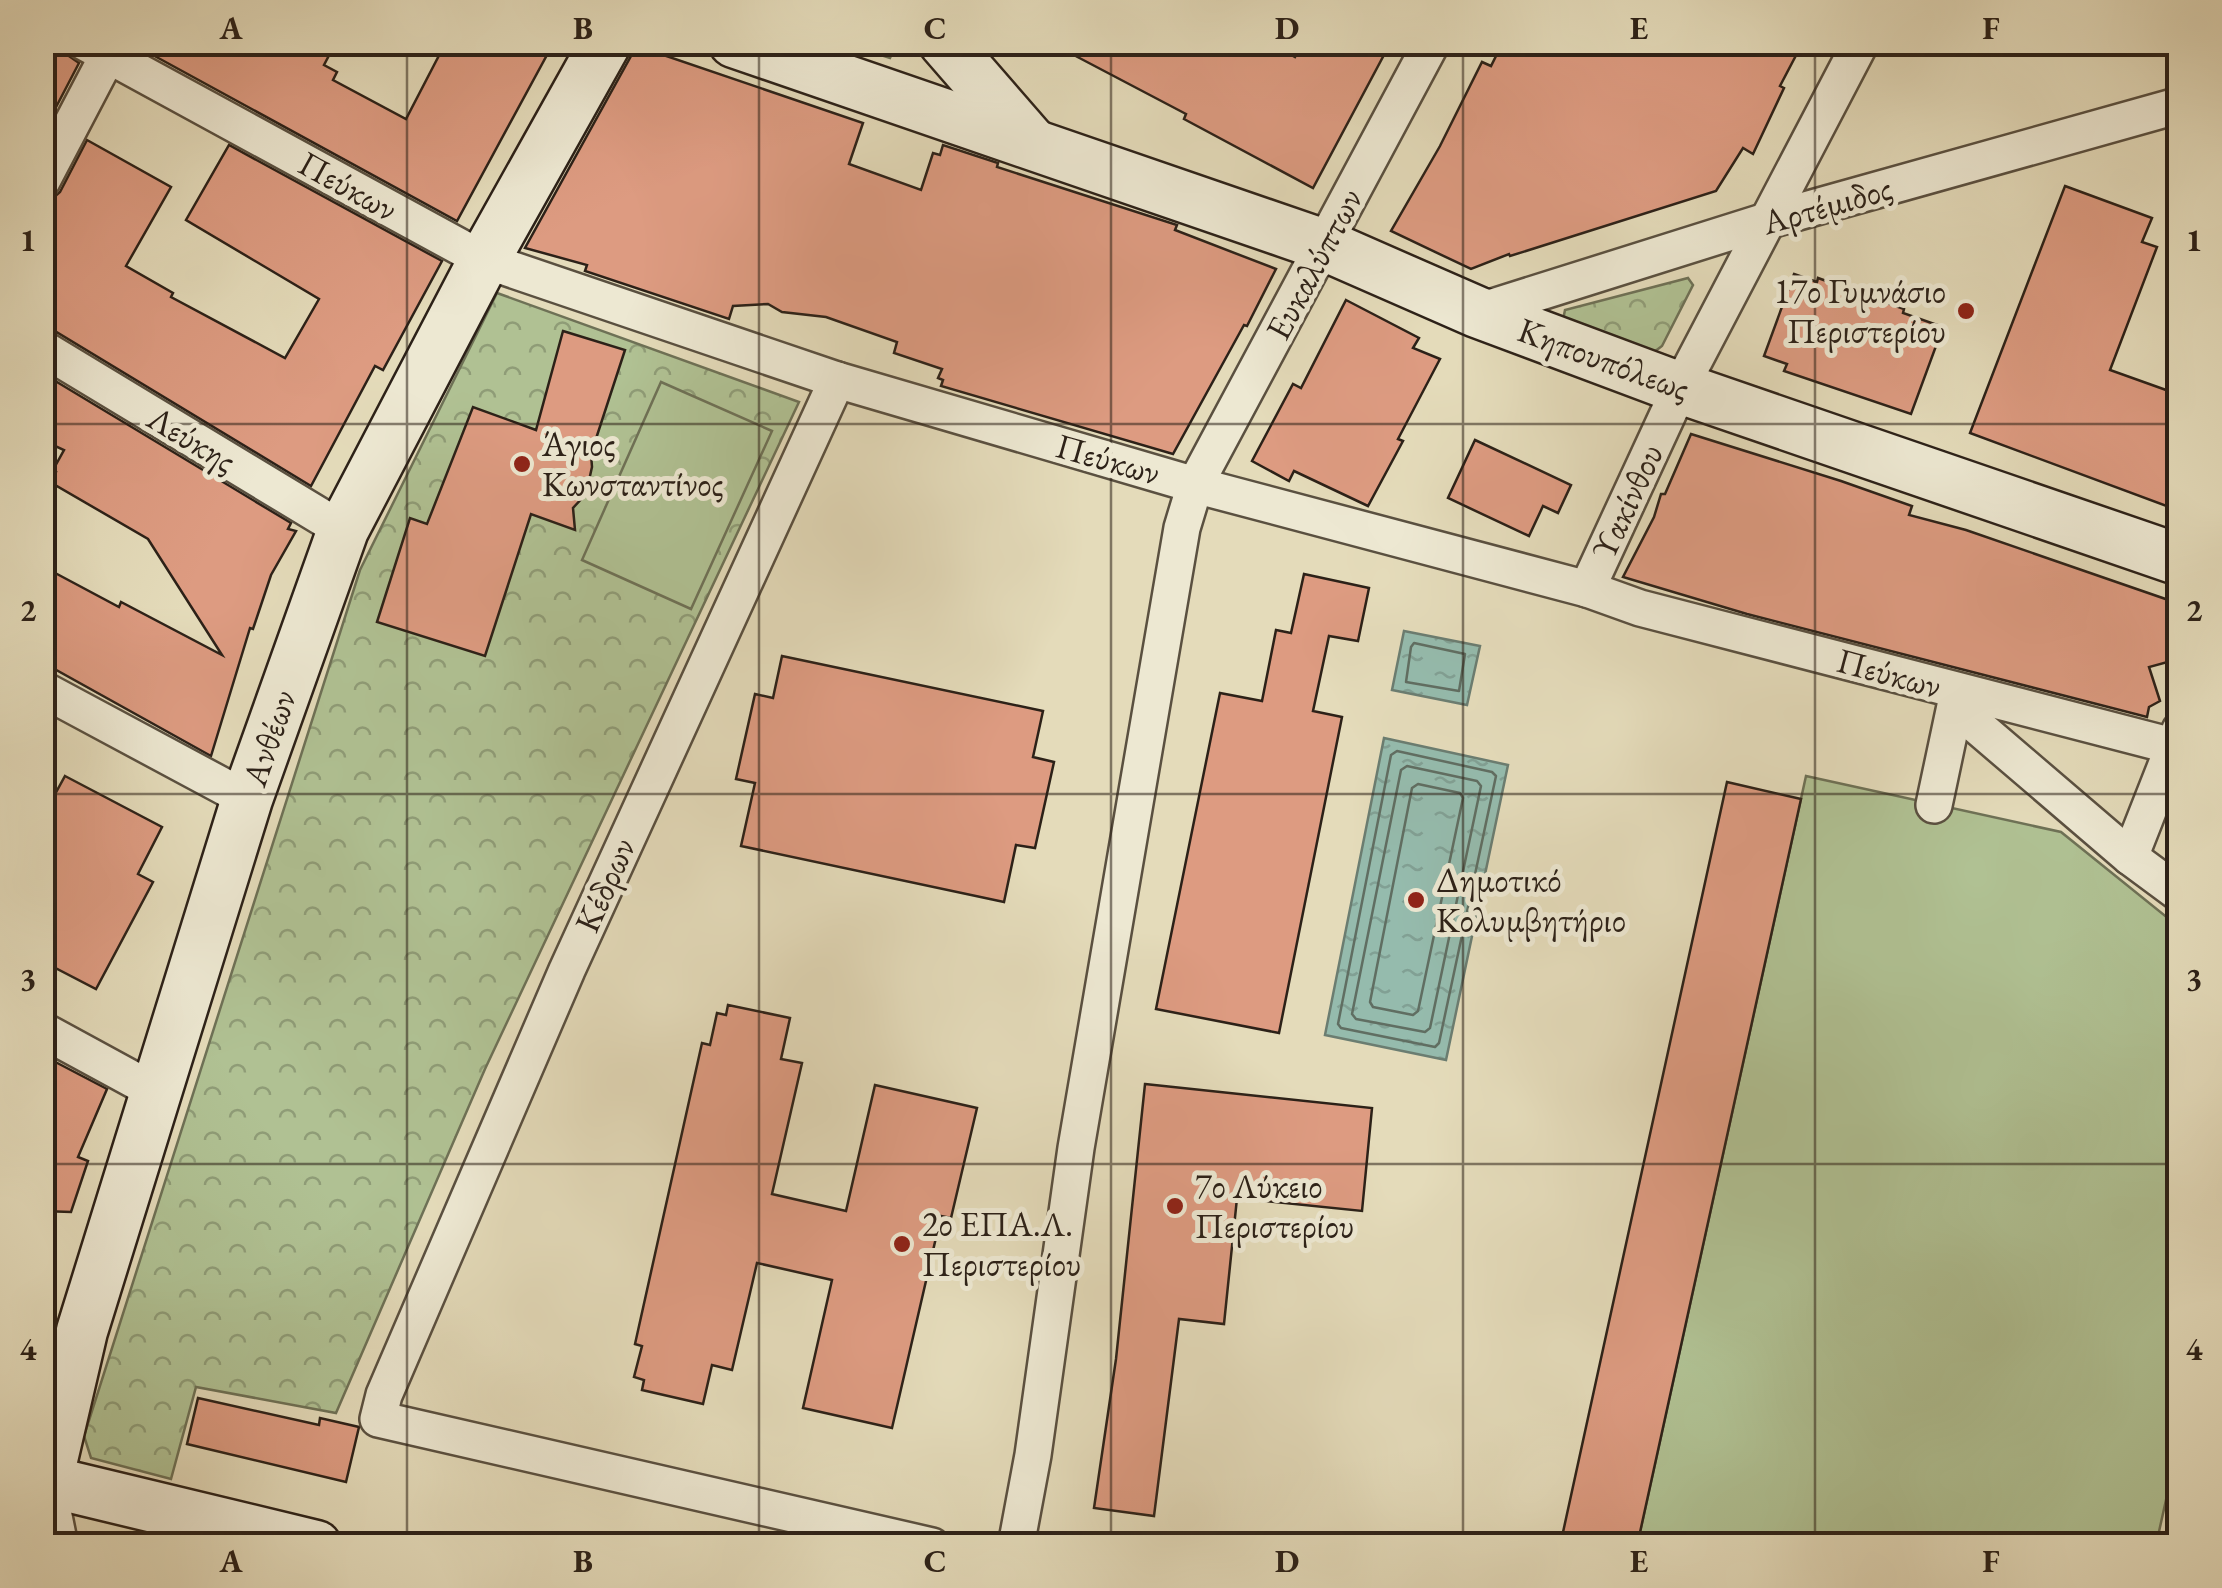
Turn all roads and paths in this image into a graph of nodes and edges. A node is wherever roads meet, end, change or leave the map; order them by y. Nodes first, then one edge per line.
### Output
1 (606, 42) edge
2 (734, 42) edge
3 (944, 42) edge
4 (1432, 42) edge
5 (1861, 42) edge
6 (96, 49) edge
7 (2180, 105) edge
8 (1034, 145) junction
9 (42, 182) edge
10 (1766, 222) junction
11 (1324, 244) junction
12 (484, 260) junction
13 (1477, 312) junction
14 (42, 348) edge
15 (836, 380) junction
16 (1680, 388) junction
17 (1195, 485) junction
18 (342, 530) junction
19 (2180, 560) edge
20 (1587, 589) junction
21 (42, 689) edge
22 (1957, 700) junction
23 (2177, 741) edge
24 (247, 799) junction
25 (1934, 805) dead end
26 (2130, 857) junction
27 (2173, 883) edge
28 (42, 1030) edge
29 (156, 1092) junction
30 (55, 1391) edge
31 (45, 1480) edge
32 (300, 1544) edge
33 (60, 1546) edge
34 (932, 1546) edge
35 (1016, 1546) edge

1 - 12 street, Ανθέων
2 - 8 street, Κηπουπόλεως
3 - 8 street
4 - 11 street, Ευκαλύπτων
5 - 10 street, Υακίνθου
6 - 9 street
6 - 12 street, Πεύκων
7 - 10 street, Αρτέμιδος
8 - 11 street, Κηπουπόλεως
10 - 13 street, Αρτέμιδος
10 - 16 street, Υακίνθου
11 - 13 street, Κηπουπόλεως
11 - 17 street, Ευκαλύπτων
12 - 15 street, Πεύκων
12 - 18 street, Ανθέων
13 - 16 street, Κηπουπόλεως
14 - 18 street, Λεύκης
15 - 17 street, Πεύκων
15 - 34 street, Κέδρων
16 - 19 street, Κηπουπόλεως
16 - 20 street, Υακίνθου
17 - 20 street, Πεύκων
17 - 35 street, Ευκαλύπτων
18 - 24 street, Ανθέων
20 - 22 street, Πεύκων
21 - 24 street
22 - 23 street, Πεύκων
22 - 25 street
22 - 26 street
23 - 26 street
24 - 29 street, Ανθέων
26 - 27 street
28 - 29 street
29 - 30 street, Ανθέων
30 - 31 street, Ανθέων
31 - 32 street
31 - 33 street

